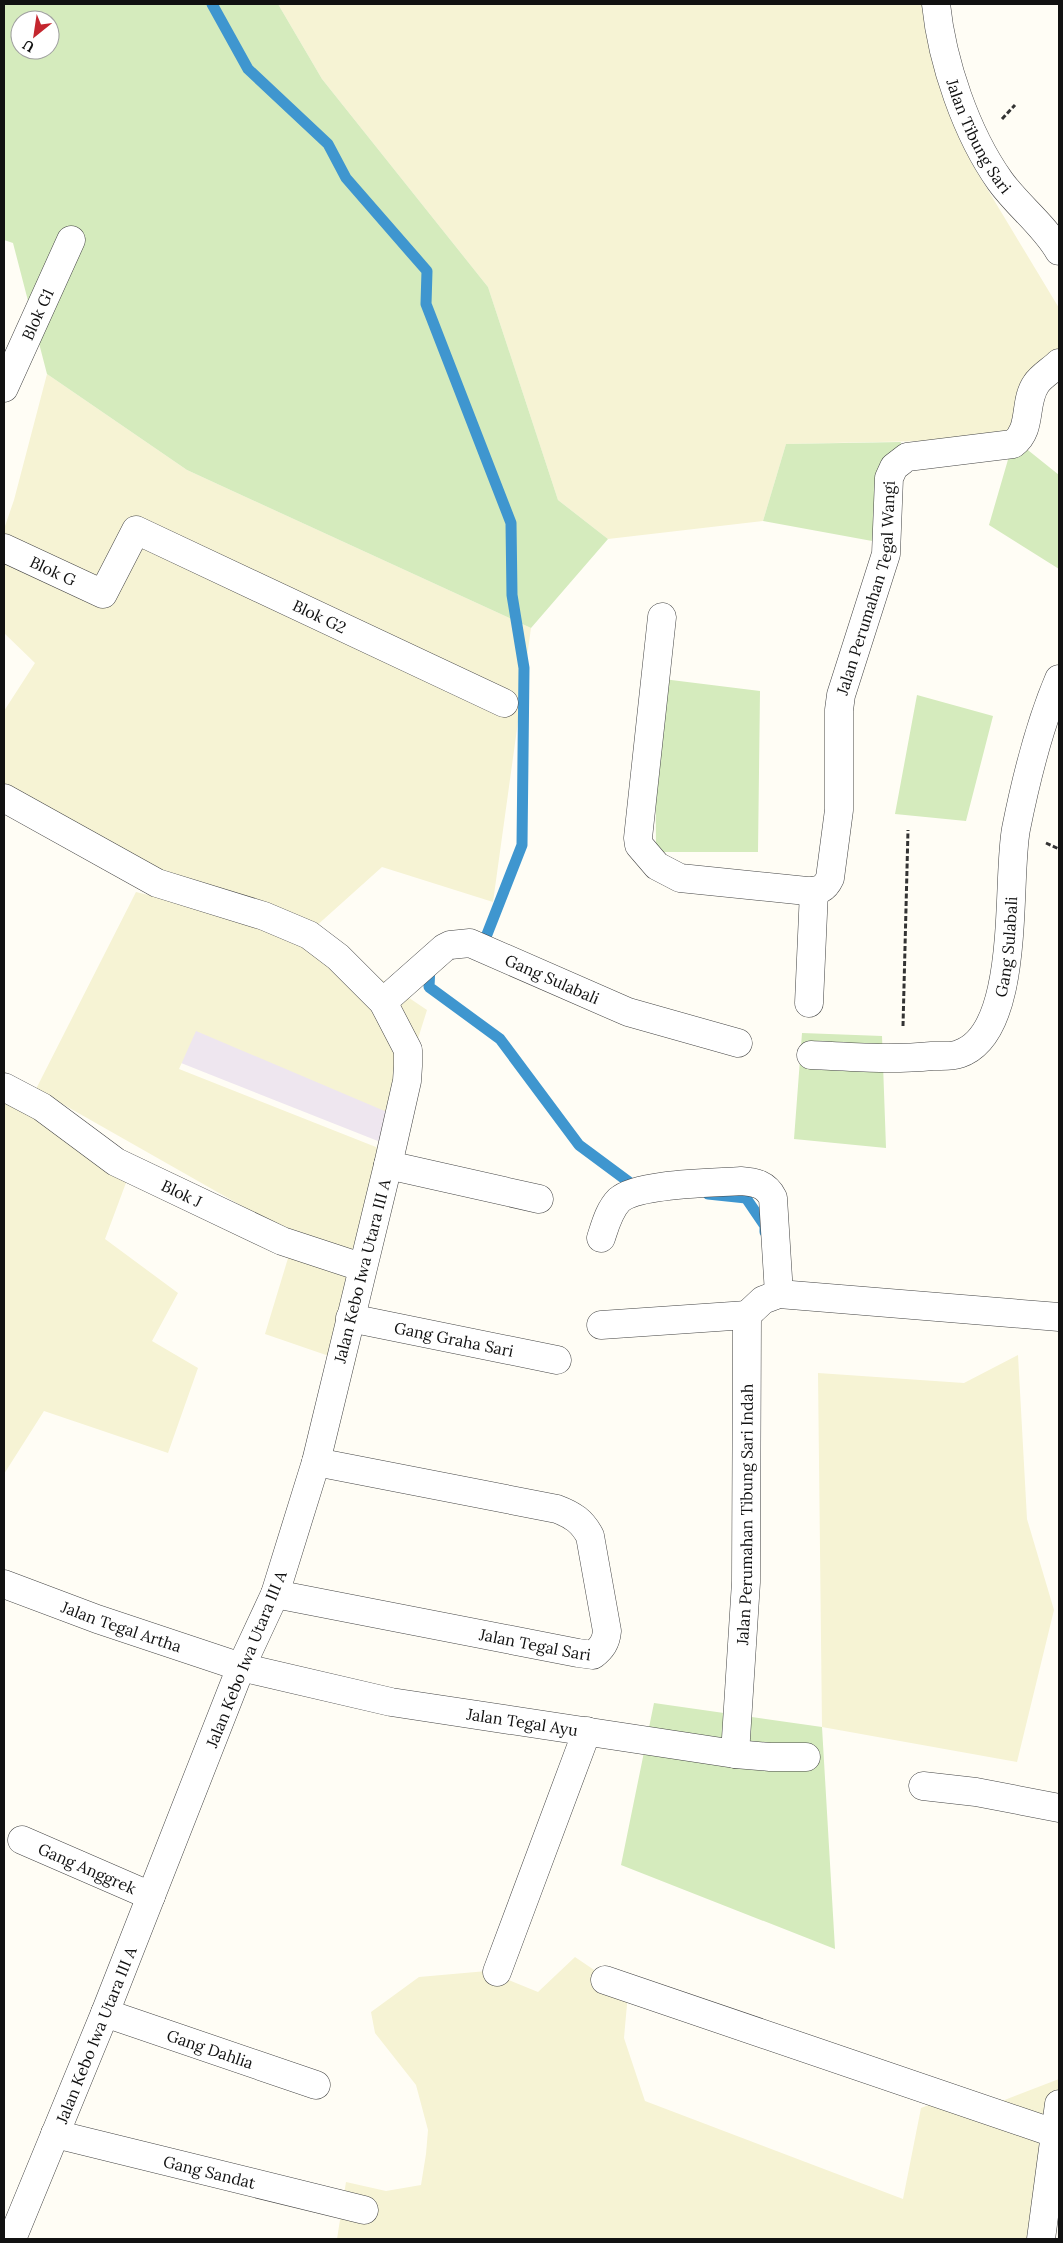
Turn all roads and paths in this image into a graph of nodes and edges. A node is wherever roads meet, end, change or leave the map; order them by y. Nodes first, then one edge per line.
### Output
1 (936, 4) edge
2 (71, 240) dead end
3 (1059, 251) edge
4 (1059, 364) edge
5 (4, 388) edge
6 (136, 530) joint
7 (4, 548) edge
8 (662, 617) dead end
9 (1059, 679) edge
10 (504, 702) dead end
11 (4, 798) edge
12 (908, 830) dead end
13 (814, 891) junction
14 (383, 1002) junction
15 (809, 1003) dead end
16 (738, 1043) dead end
17 (811, 1055) dead end
18 (902, 1059) junction
19 (9, 1090) edge
20 (388, 1166) junction
21 (539, 1198) dead end
22 (601, 1238) dead end
23 (362, 1267) junction
24 (779, 1294) junction
25 (747, 1315) junction
26 (1059, 1316) edge
27 (350, 1318) junction
28 (601, 1325) dead end
29 (557, 1360) dead end
30 (316, 1462) junction
31 (4, 1584) edge
32 (275, 1594) junction
33 (241, 1667) junction
34 (587, 1731) junction
35 (735, 1754) junction
36 (806, 1757) dead end
37 (923, 1786) dead end
38 (1059, 1808) edge
39 (22, 1840) dead end
40 (151, 1896) junction
41 (497, 1972) dead end
42 (605, 1980) dead end
43 (105, 2013) junction
44 (316, 2085) dead end
45 (1059, 2104) edge
46 (1054, 2133) junction
47 (55, 2134) junction
48 (364, 2210) dead end
49 (12, 2239) edge
50 (1042, 2239) edge

1 - 3 street, Jalan Tibung Sari
2 - 5 street, Blok G1
4 - 13 street, Jalan Perumahan Tegal Wangi
6 - 7 street, Blok G
6 - 10 street, Blok G2
8 - 13 street
9 - 18 street, Gang Sulabali
11 - 14 street, Jalan Kebo Iwa Utara III A
12 - 18 path
13 - 15 street
14 - 16 street, Gang Sulabali
14 - 20 street, Jalan Kebo Iwa Utara III A
17 - 18 street, Gang Sulabali
19 - 23 street, Blok J
20 - 21 street
20 - 23 street, Jalan Kebo Iwa Utara III A
22 - 24 street
23 - 27 street, Jalan Kebo Iwa Utara III A
24 - 25 street
24 - 26 street
25 - 28 street
25 - 35 street, Jalan Perumahan Tibung Sari Indah
27 - 29 street, Gang Graha Sari
27 - 30 street, Jalan Kebo Iwa Utara III A
30 - 32 street, Jalan Kebo Iwa Utara III A
30 - 32 street, Jalan Tegal Sari
31 - 33 street, Jalan Tegal Artha
32 - 33 street, Jalan Kebo Iwa Utara III A
33 - 34 street, Jalan Tegal Ayu
33 - 40 street, Jalan Kebo Iwa Utara III A
34 - 35 street, Jalan Tegal Ayu
34 - 41 street
35 - 36 street, Jalan Tegal Ayu
37 - 38 street
39 - 40 street, Gang Anggrek
40 - 43 street, Jalan Kebo Iwa Utara III A
42 - 46 street
43 - 44 street, Gang Dahlia
43 - 47 street, Jalan Kebo Iwa Utara III A
45 - 46 street
46 - 50 street
47 - 48 street, Gang Sandat
47 - 49 street, Jalan Kebo Iwa Utara III A

